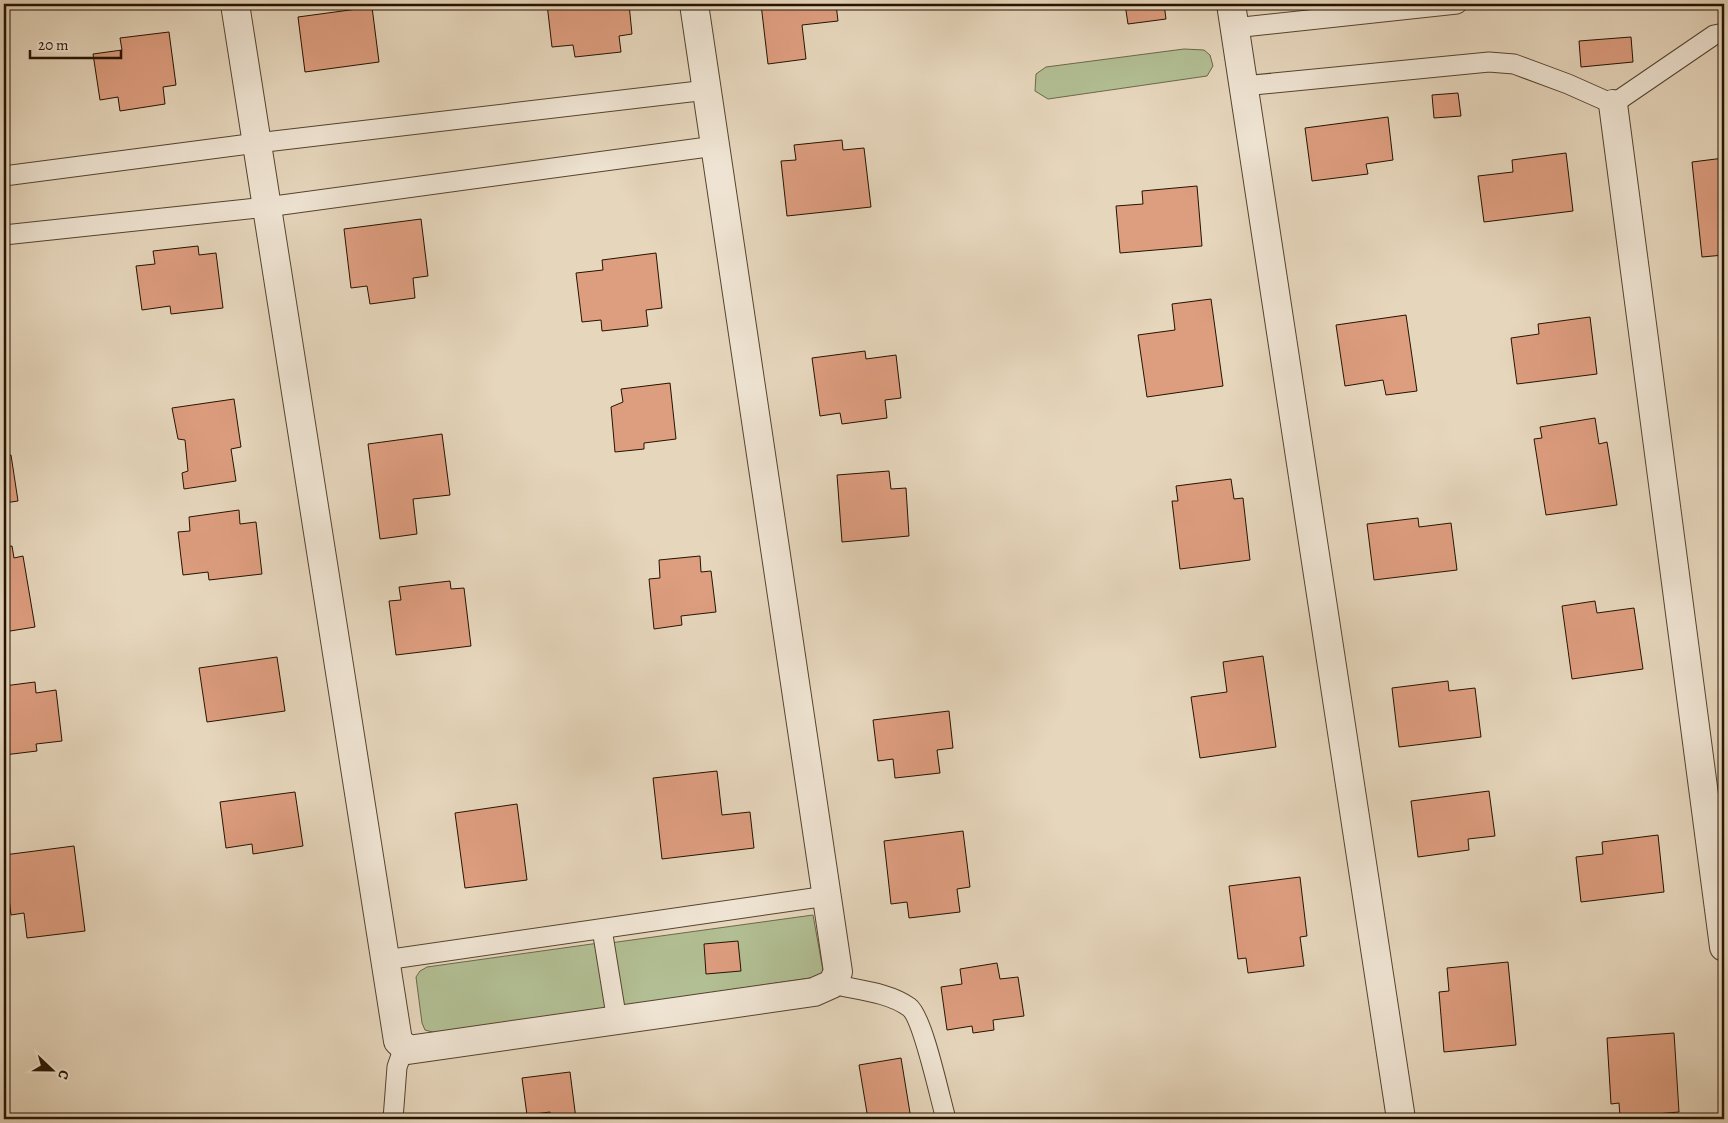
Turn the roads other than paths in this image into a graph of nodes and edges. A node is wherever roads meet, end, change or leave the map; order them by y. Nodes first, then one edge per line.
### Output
1 (235, 4) edge
2 (694, 4) edge
3 (1456, 4) edge
4 (1233, 16) edge
5 (1724, 33) edge
6 (1243, 86) junction
7 (707, 90) junction
8 (1613, 104) junction
9 (257, 143) junction
10 (715, 146) junction
11 (4, 176) edge
12 (267, 207) junction
13 (4, 235) edge
14 (827, 896) junction
15 (602, 929) junction
16 (1724, 947) edge
17 (385, 960) junction
18 (832, 984) junction
19 (617, 1021) junction
20 (404, 1047) junction
21 (393, 1119) edge
22 (946, 1119) edge
23 (1401, 1119) edge

1 - 9 street
2 - 7 street
3 - 4 lane
4 - 6 street
5 - 8 lane
6 - 8 lane
6 - 23 street
7 - 9 lane
7 - 10 street
8 - 16 street
9 - 11 lane
9 - 12 street
10 - 12 lane
10 - 14 street
12 - 13 lane
12 - 17 street
14 - 15 lane
14 - 18 street
15 - 17 lane
15 - 19 lane
17 - 20 street
18 - 19 street
18 - 22 lane
19 - 20 street
20 - 21 lane

